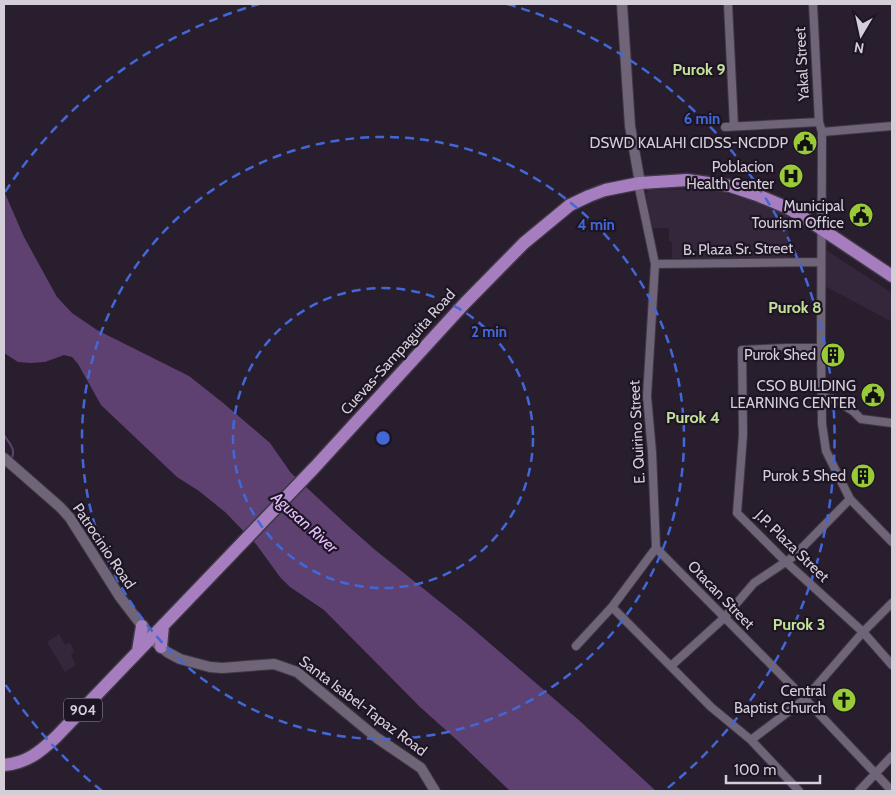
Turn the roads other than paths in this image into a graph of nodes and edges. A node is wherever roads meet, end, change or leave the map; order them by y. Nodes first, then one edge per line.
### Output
1 (622, 4) edge
2 (728, 4) edge
3 (813, 4) edge
4 (819, 122) junction
5 (734, 126) junction
6 (892, 126) edge
7 (725, 127) dead end
8 (822, 132) junction
9 (639, 183) junction
10 (820, 228) junction
11 (821, 262) junction
12 (655, 264) junction
13 (892, 276) edge
14 (821, 348) junction
15 (822, 396) junction
16 (892, 423) edge
17 (4, 458) edge
18 (850, 499) junction
19 (892, 542) edge
20 (656, 548) junction
21 (786, 562) junction
22 (892, 603) edge
23 (612, 607) junction
24 (724, 618) junction
25 (163, 625) junction
26 (142, 627) junction
27 (863, 632) junction
28 (157, 644) junction
29 (576, 646) dead end
30 (139, 650) junction
31 (892, 665) edge
32 (671, 666) junction
33 (805, 699) junction
34 (750, 740) junction
35 (892, 756) edge
36 (4, 765) edge
37 (875, 774) junction
38 (435, 791) edge
39 (799, 791) edge
40 (860, 791) edge
41 (892, 791) edge

1 - 9 street
2 - 5 street
3 - 4 street, Yakal Street
4 - 5 street
4 - 8 street, Yakal Street
5 - 7 street
6 - 8 street
8 - 10 street
9 - 10 main road, Cuevas-Sampaguita Road / 904
9 - 12 street, E. Quirino Street
9 - 25 main road, Cuevas-Sampaguita Road / 904
10 - 11 street
10 - 13 main road, Cuevas-Sampaguita Road / 904
11 - 12 street, B. Plaza Sr. Street
11 - 14 street
12 - 20 street, E. Quirino Street
14 - 15 street
14 - 21 street, J.P. Plaza Street
15 - 16 street
15 - 18 street
17 - 26 street, Patrocinio Road
18 - 19 street
18 - 21 street
20 - 23 street
20 - 24 street, Otacan Street
21 - 24 street
21 - 27 street, J.P. Plaza Street
22 - 27 street
23 - 29 street
23 - 32 street
24 - 32 street
24 - 33 street, Otacan Street
25 - 26 main road
25 - 28 main road, Cuevas-Sampaguita Road / 904
26 - 28 street, Patrocinio Road
26 - 30 main road
27 - 31 street, J.P. Plaza Street
27 - 33 street
28 - 30 main road, Cuevas-Sampaguita Road / 904
28 - 38 street, Santa Isabel-Tapaz Road
30 - 36 main road, Cuevas-Sampaguita Road / 904
32 - 34 street
33 - 34 street
33 - 37 street, Otacan Street
34 - 39 street
35 - 37 street
37 - 40 street
37 - 41 street, Otacan Street

